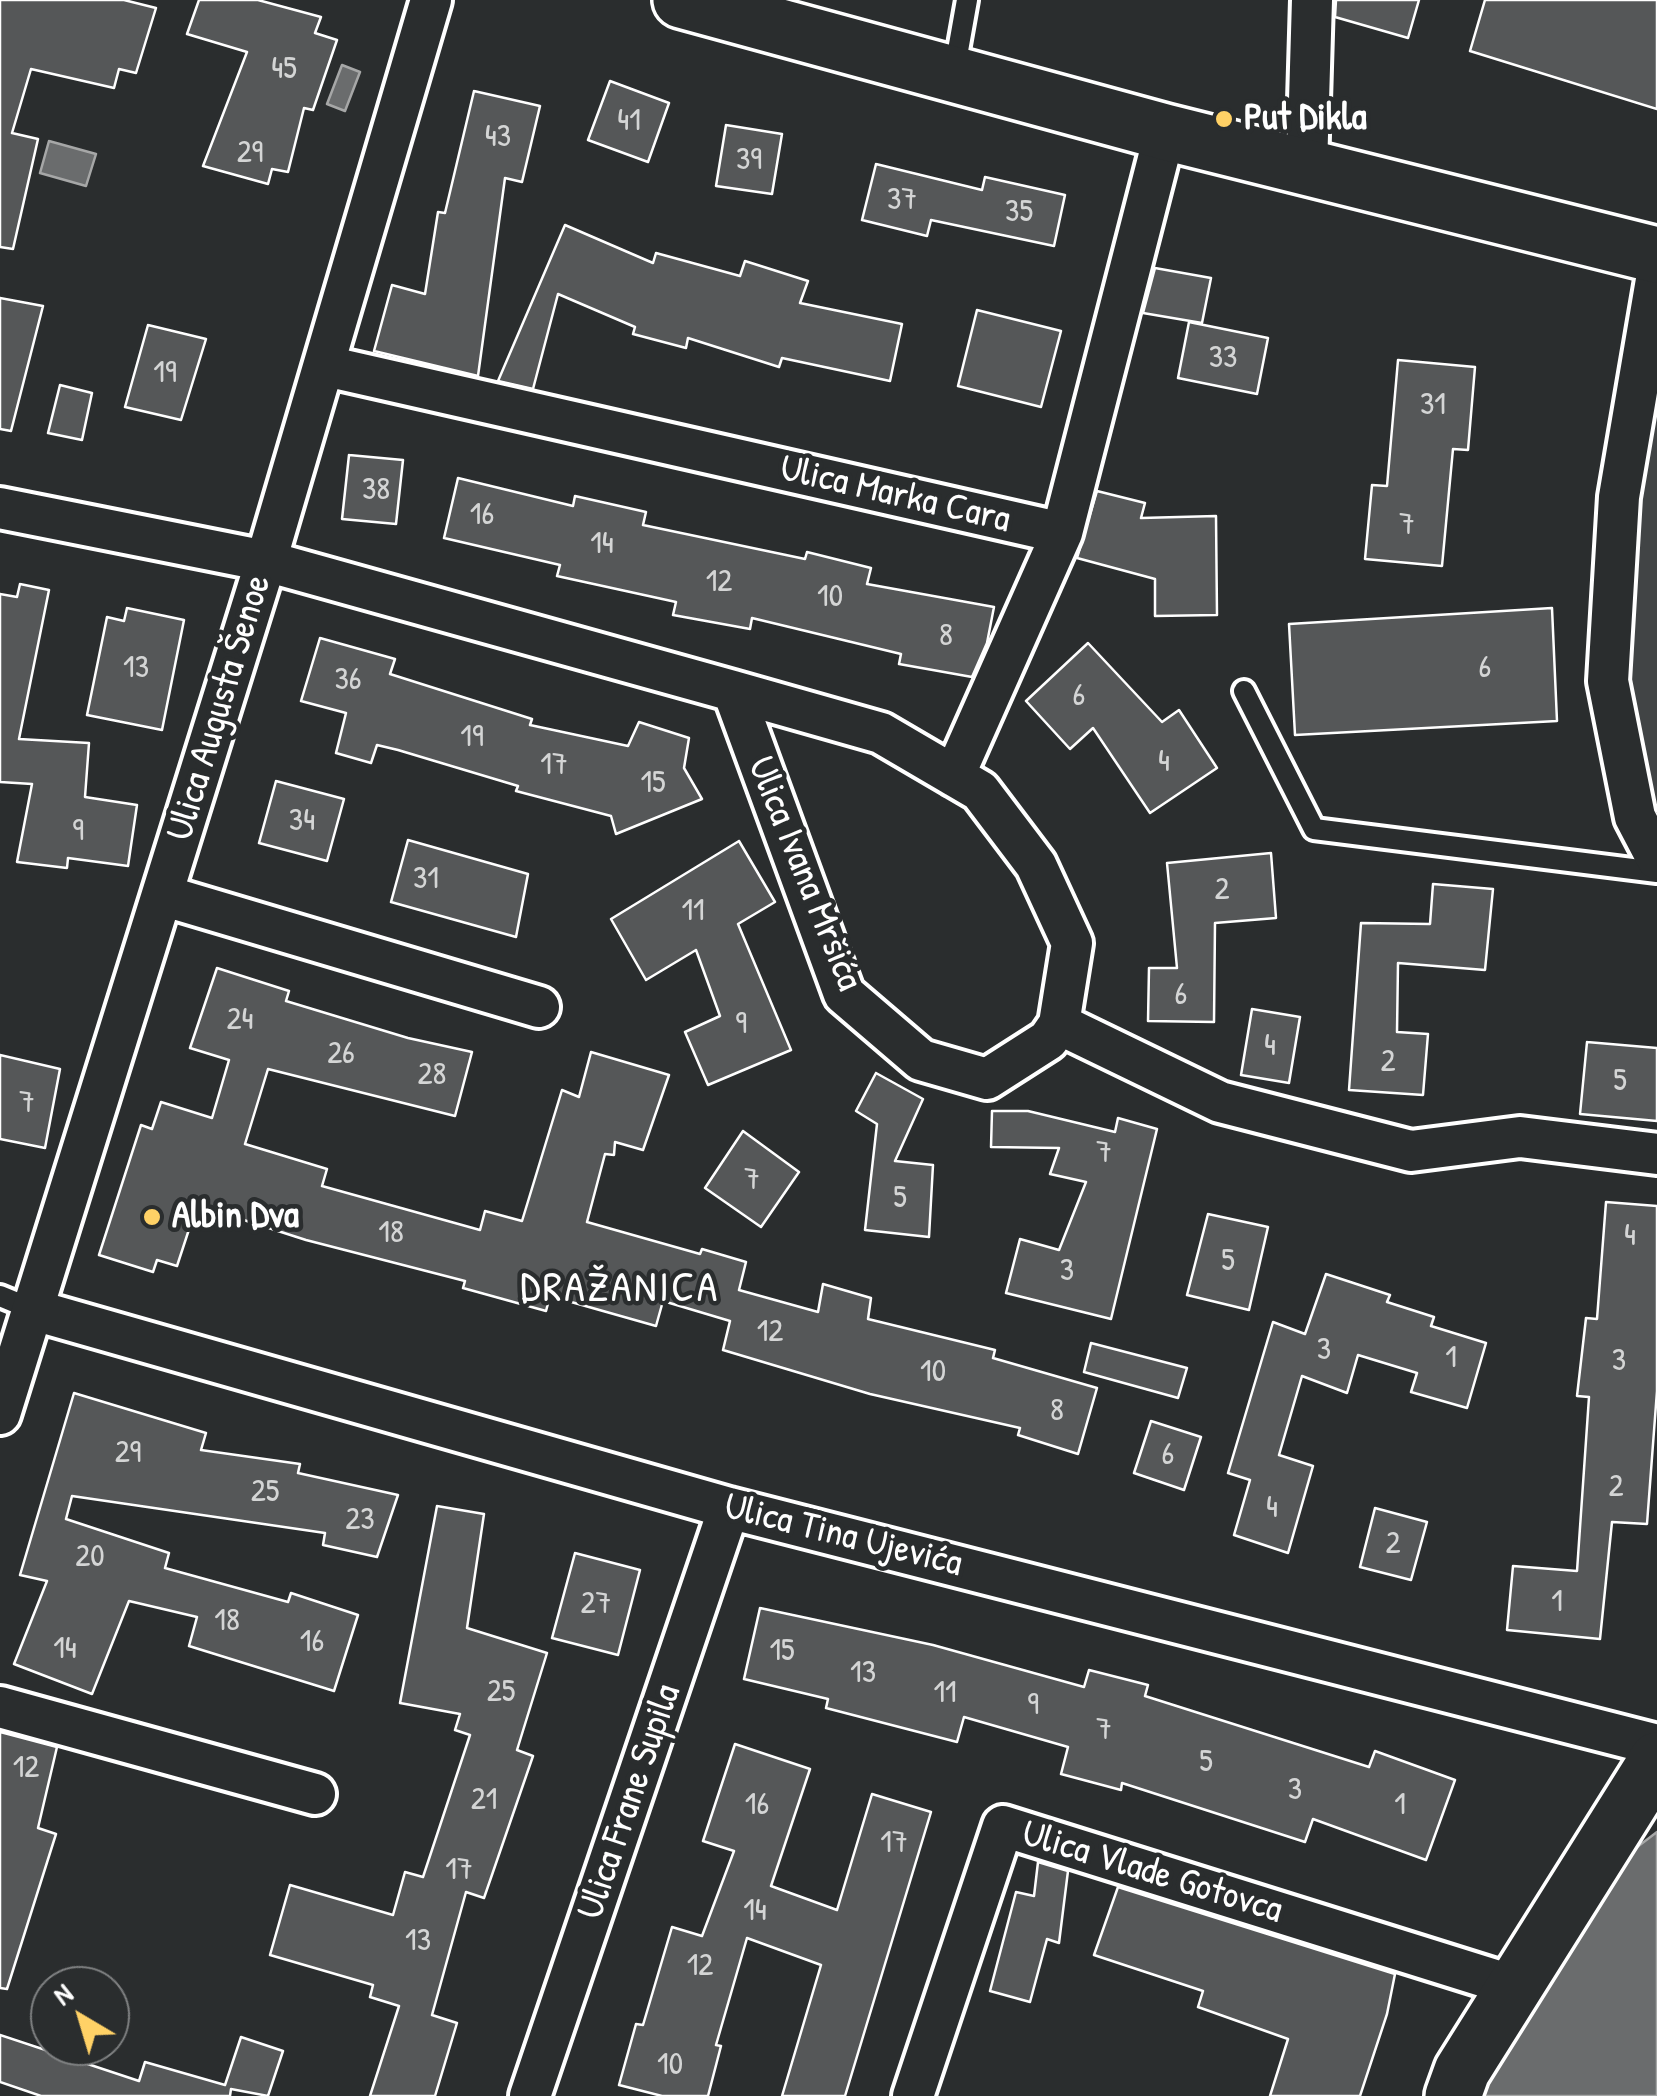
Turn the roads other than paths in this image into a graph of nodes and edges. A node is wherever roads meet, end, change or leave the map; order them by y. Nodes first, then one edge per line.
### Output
1 (431, 0) edge
2 (681, 0) edge
3 (967, 0) edge
4 (1312, 0) edge
5 (954, 74) junction
6 (1165, 132) junction
7 (1306, 168) junction
8 (1657, 255) edge
9 (1657, 274) edge
10 (326, 366) junction
11 (0, 508) edge
12 (1062, 533) junction
13 (266, 562) junction
14 (733, 691) junction
15 (1244, 691) dead end
16 (954, 776) junction
17 (1657, 859) edge
18 (1657, 872) edge
19 (162, 895) junction
20 (539, 1007) dead end
21 (1059, 1024) junction
22 (1657, 1154) edge
23 (17, 1303) edge
24 (0, 1414) edge
25 (729, 1508) junction
26 (0, 1707) edge
27 (1657, 1746) edge
28 (1657, 1760) edge
29 (314, 1794) dead end
30 (1514, 1986) junction
31 (530, 2096) edge
32 (912, 2096) edge
33 (1454, 2096) edge

1 - 10 street, Ulica Augusta Šenoe
2 - 5 street
3 - 5 lane
4 - 7 street
5 - 6 street
6 - 7 street
6 - 12 street, Ulica Marka Cara
7 - 8 street
9 - 17 street
10 - 12 street, Ulica Marka Cara
10 - 13 street, Ulica Augusta Šenoe
11 - 13 street, Ulica Ivana Mršića
12 - 16 street
13 - 14 street, Ulica Ivana Mršića
13 - 19 street, Ulica Augusta Šenoe
14 - 16 street, Ulica Ivana Mršića
14 - 21 street, Ulica Ivana Mršića
15 - 18 lane
16 - 21 street, Ulica Ivana Mršića
19 - 20 street
19 - 23 street, Ulica Augusta Šenoe
21 - 22 street
23 - 24 street, Ulica Augusta Šenoe
23 - 25 street, Ulica Tina Ujevića
25 - 27 street, Ulica Tina Ujevića
25 - 31 street, Ulica Frane Supila
26 - 29 street
28 - 30 street
30 - 32 street, Ulica Vlade Gotovca
30 - 33 street

